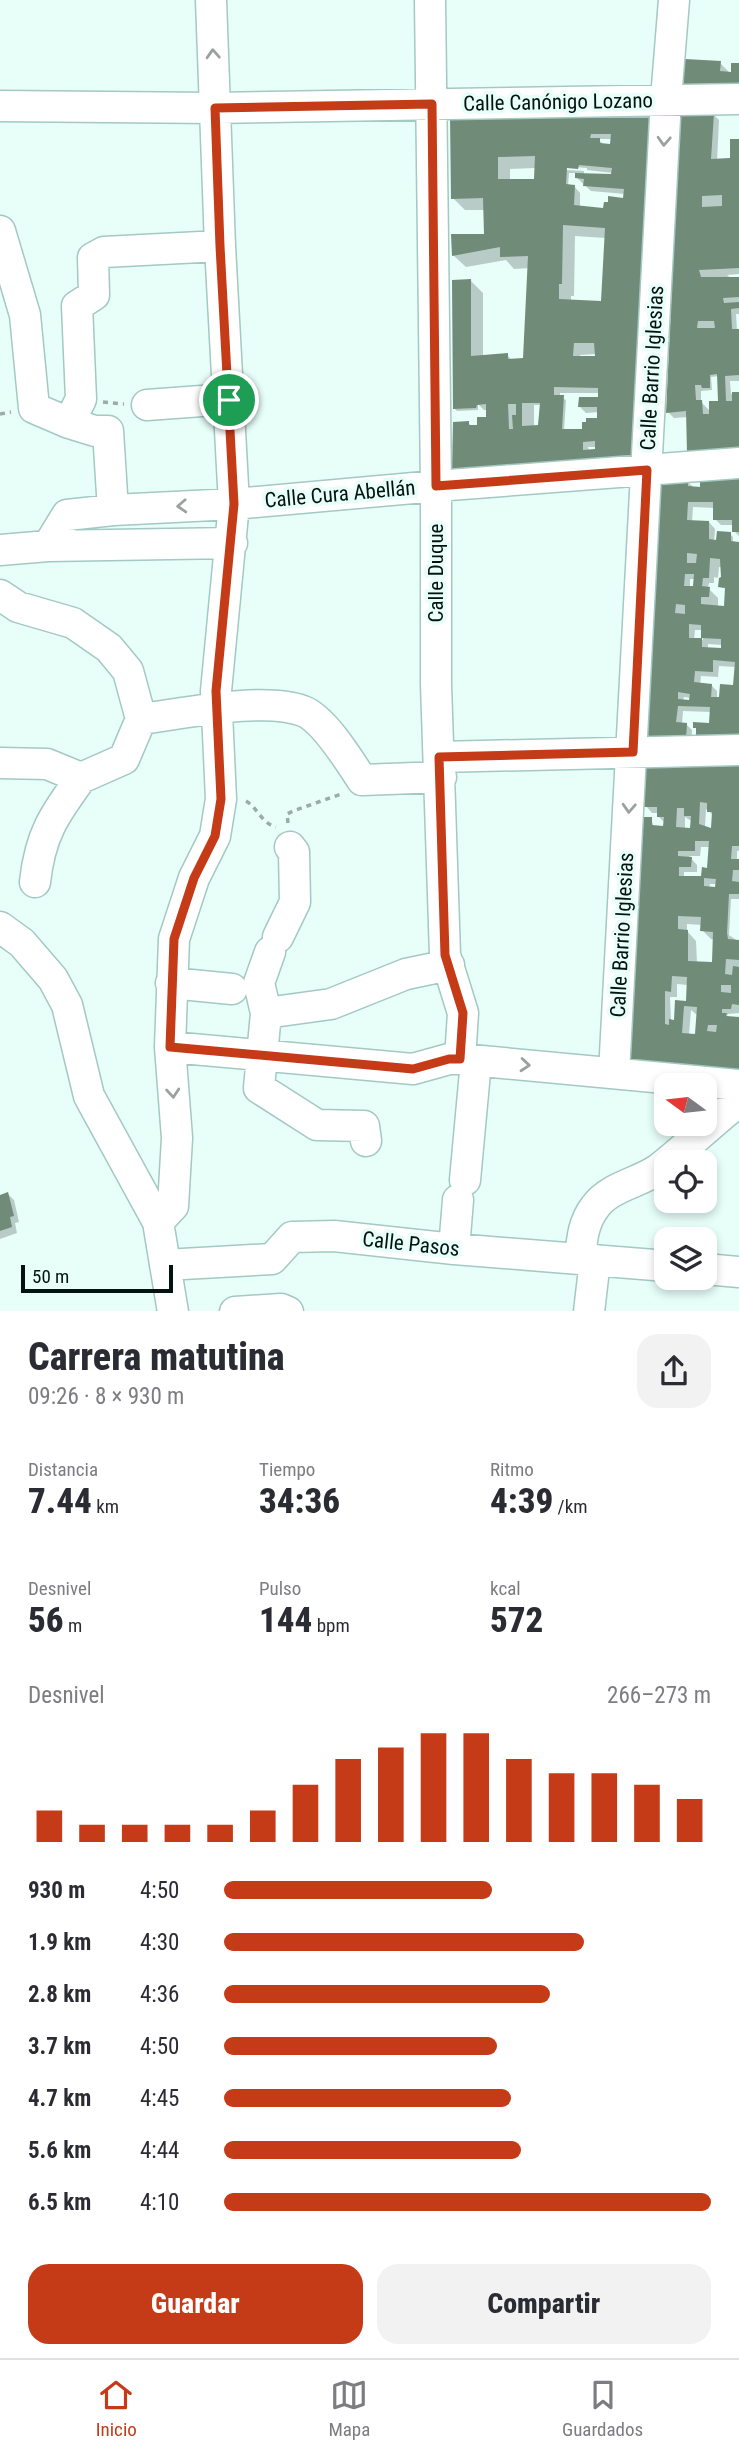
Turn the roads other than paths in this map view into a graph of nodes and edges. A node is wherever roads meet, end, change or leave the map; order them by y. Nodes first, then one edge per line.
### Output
1 (211, 0) edge
2 (430, 0) edge
3 (674, 0) edge
4 (666, 99) junction
5 (739, 99) edge
6 (432, 104) junction
7 (0, 106) edge
8 (215, 108) junction
9 (0, 231) edge
10 (220, 246) junction
11 (229, 400) junction
12 (147, 405) road end
13 (16, 411) edge
14 (75, 411) junction
15 (739, 463) edge
16 (647, 470) junction
17 (436, 486) junction
18 (234, 504) junction
19 (113, 510) junction
20 (232, 543) junction
21 (47, 546) junction
22 (0, 550) edge
23 (0, 595) edge
24 (216, 700) junction
25 (141, 719) junction
26 (739, 750) edge
27 (633, 752) junction
28 (0, 763) edge
29 (440, 767) junction
30 (81, 778) junction
31 (290, 847) dead end
32 (35, 881) dead end
33 (0, 927) edge
34 (449, 965) junction
35 (171, 983) junction
36 (251, 997) junction
37 (170, 1047) junction
38 (263, 1056) junction
39 (468, 1060) junction
40 (614, 1073) junction
41 (739, 1086) edge
42 (739, 1101) edge
43 (366, 1141) dead end
44 (158, 1222) junction
45 (454, 1249) junction
46 (587, 1259) junction
47 (164, 1265) junction
48 (654, 1265) edge
49 (717, 1270) edge
50 (739, 1272) edge
51 (173, 1311) edge
52 (235, 1311) edge
53 (288, 1311) edge
54 (589, 1311) edge

8 -> 1 street
2 - 6 street, Calle Duque
3 - 4 street, Calle Barrio Iglesias
4 - 5 street, Calle Canónigo Lozano
4 - 6 street, Calle Canónigo Lozano
4 -> 16 street, Calle Barrio Iglesias
6 - 8 street, Calle Canónigo Lozano
6 - 17 street, Calle Duque
7 - 8 street, Calle Canónigo Lozano
8 - 10 street
9 - 13 street
10 - 11 street
10 - 14 street
11 - 12 street
11 - 18 street
13 - 14 street
14 - 19 street
15 - 16 street, Calle Cura Abellán
16 - 17 street, Calle Cura Abellán
16 - 27 street, Calle Barrio Iglesias
17 - 18 street, Calle Cura Abellán
17 - 29 street, Calle Duque
18 -> 19 street, Calle Cura Abellán
18 - 20 street
19 - 21 street, Calle Cura Abellán
20 - 21 street
20 - 24 street
21 - 22 street
23 - 25 street
24 - 25 street
24 - 29 street
24 - 35 street
25 - 30 street
26 - 27 street
27 - 29 street
27 -> 40 street, Calle Barrio Iglesias
28 - 30 street
29 - 34 street, Calle Duque
30 - 32 street
31 - 36 street
33 - 44 street
34 - 36 street
34 - 39 street, Calle Duque
35 - 36 street
35 - 37 street
36 - 38 street
37 - 38 street
37 -> 44 street
38 - 39 street
38 - 43 street
39 -> 40 street
39 - 45 street, Calle Duque
40 - 41 street
42 - 46 street
44 - 47 street
45 - 46 street, Calle Pasos
45 - 47 street, Calle Pasos
46 - 48 street, Calle Pasos
46 - 54 street
47 - 51 street
49 - 50 street
52 - 53 street

